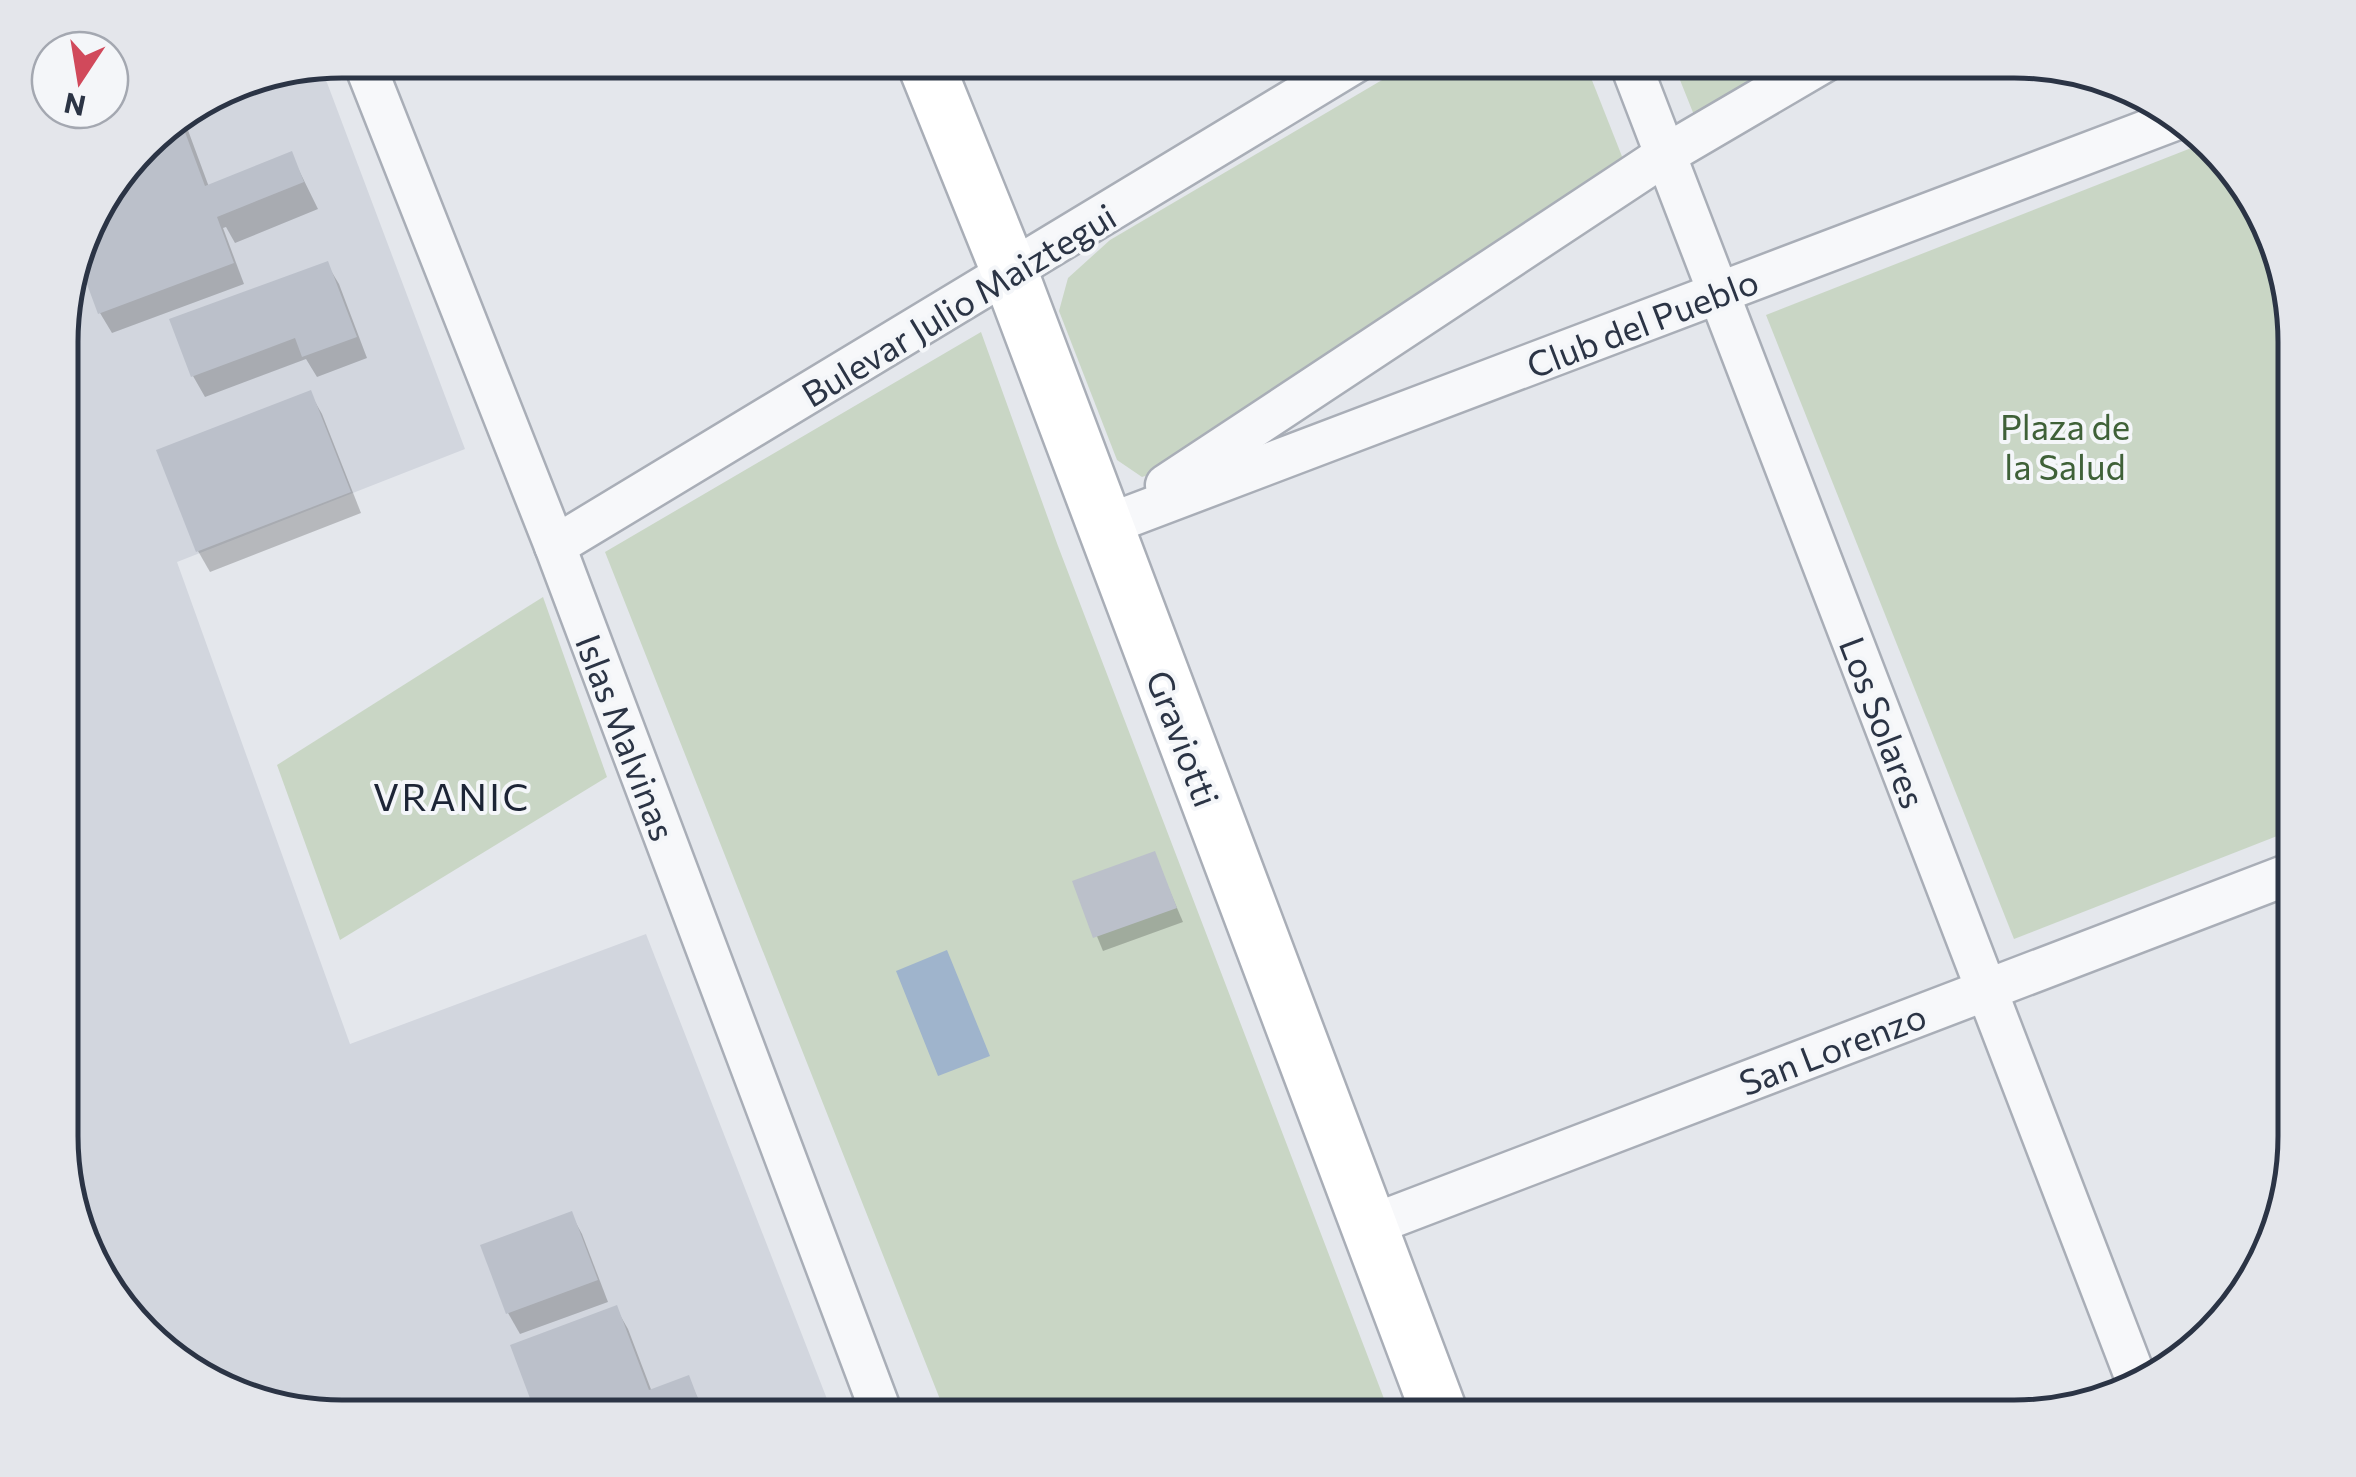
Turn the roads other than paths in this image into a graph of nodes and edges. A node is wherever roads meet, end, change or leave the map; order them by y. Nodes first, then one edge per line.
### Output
1 (370, 78) edge
2 (931, 78) edge
3 (1330, 78) edge
4 (1637, 78) edge
5 (1796, 78) edge
6 (2164, 124) edge
7 (1665, 155) junction
8 (1010, 274) junction
9 (1717, 294) junction
10 (1104, 526) junction
11 (555, 546) junction
12 (2278, 879) edge
13 (1988, 988) junction
14 (1369, 1226) junction
15 (2133, 1370) edge
16 (1435, 1399) edge
17 (875, 1400) edge

1 - 11 street, Islas Malvinas
2 - 8 street, Graviotti
3 - 8 street, Bulevar Julio Maiztegui
4 - 7 street, Los Solares
5 - 7 street
6 - 9 street, Club del Pueblo
7 - 9 street, Los Solares
7 - 10 street
8 - 10 street, Graviotti
8 - 11 street, Bulevar Julio Maiztegui
9 - 10 street, Club del Pueblo
9 - 13 street, Los Solares
10 - 14 street, Graviotti
11 - 17 street, Islas Malvinas
12 - 13 street, San Lorenzo
13 - 14 street, San Lorenzo
13 - 15 street, Los Solares
14 - 16 street, Graviotti

